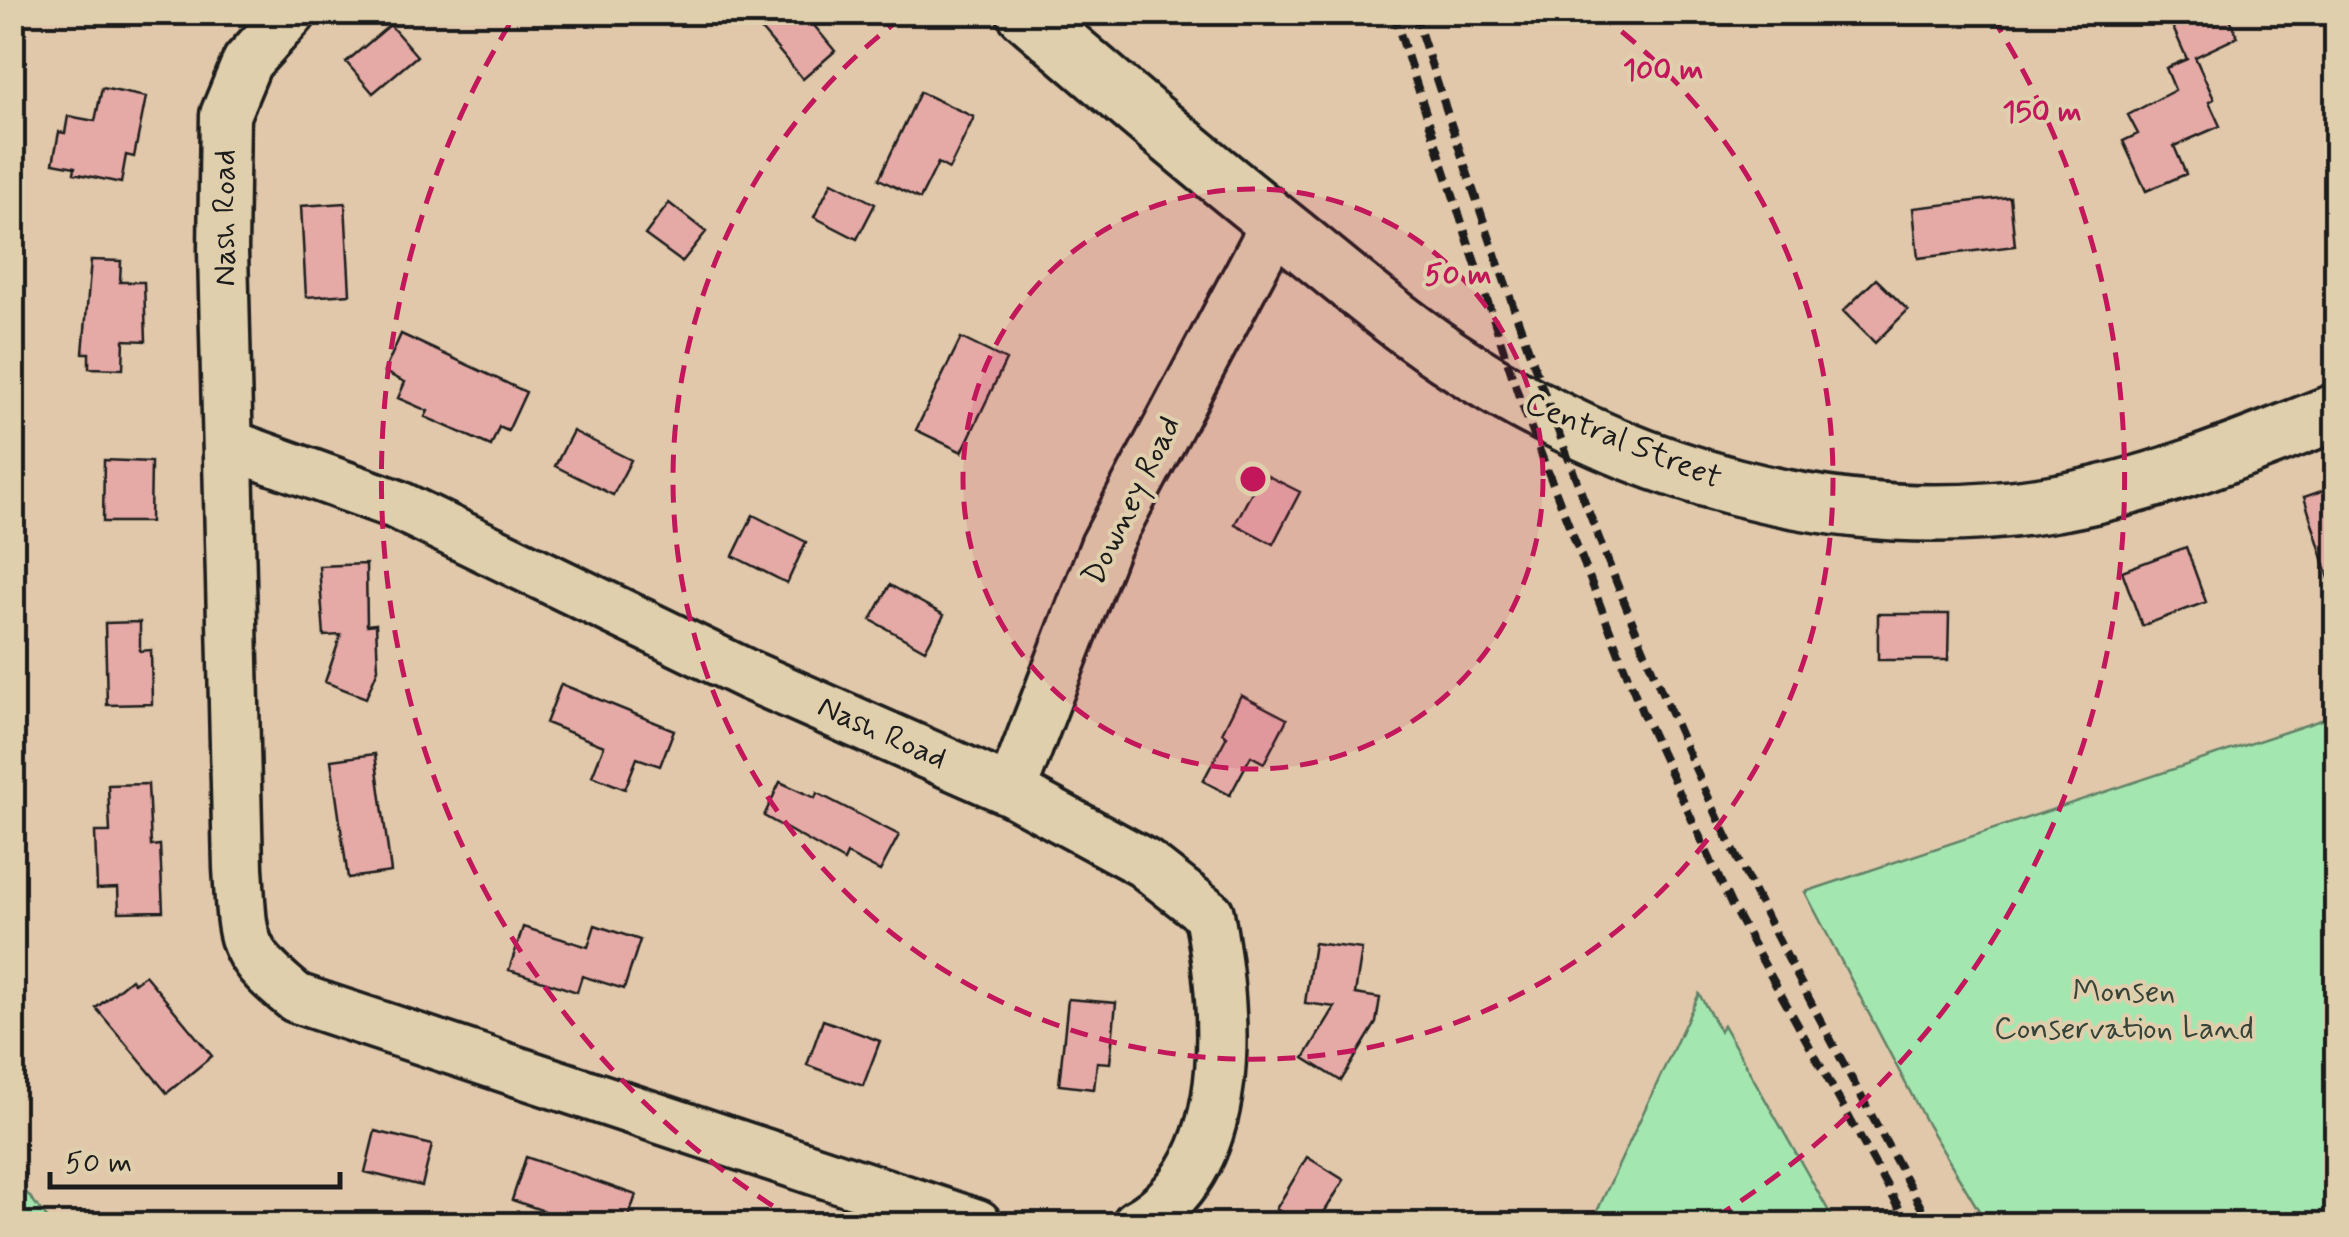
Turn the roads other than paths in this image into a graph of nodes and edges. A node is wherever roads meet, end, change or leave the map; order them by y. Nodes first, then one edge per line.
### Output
1 (292, 12) edge
2 (1026, 12) edge
3 (1276, 222) junction
4 (2336, 412) edge
5 (228, 444) junction
6 (1010, 790) junction
7 (978, 1224) edge
8 (1138, 1224) edge

1 - 5 street, Nash Road
2 - 3 street, Central Street
3 - 4 street, Central Street
3 - 6 street, Downey Road
5 - 6 street, Nash Road
5 - 7 street, Nash Road
6 - 8 street, Nash Road

